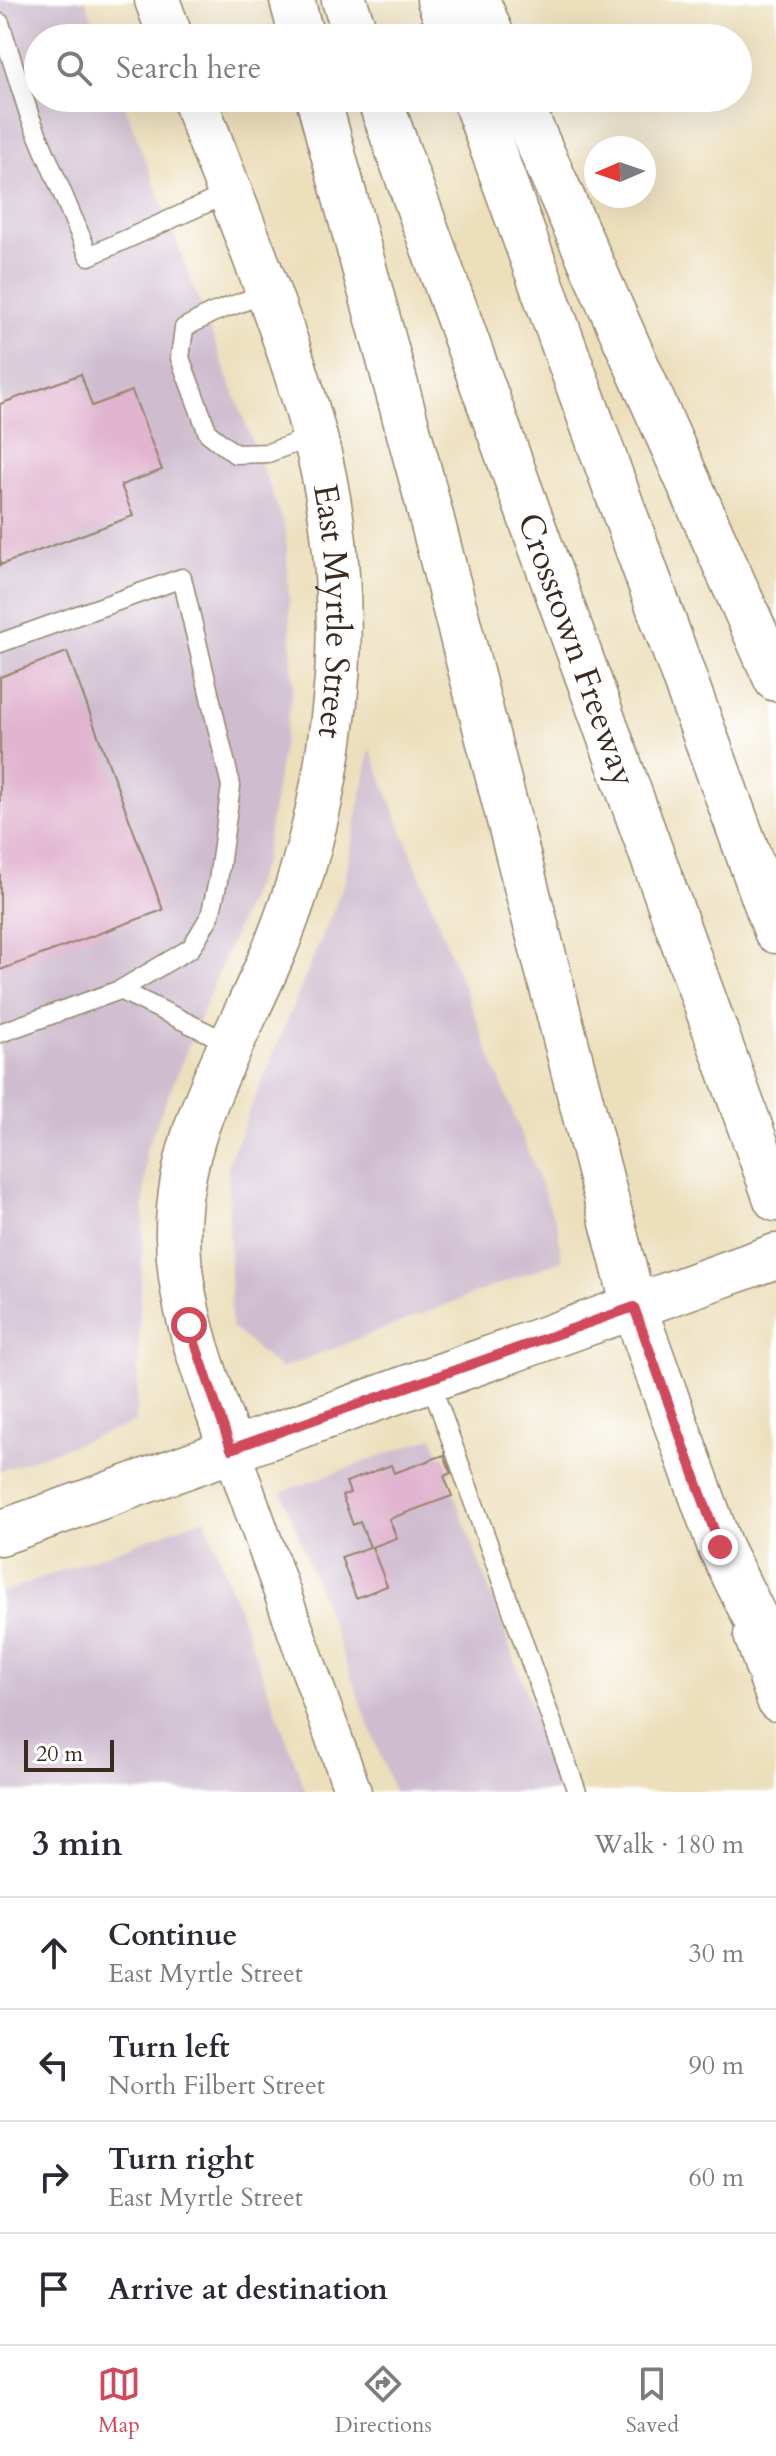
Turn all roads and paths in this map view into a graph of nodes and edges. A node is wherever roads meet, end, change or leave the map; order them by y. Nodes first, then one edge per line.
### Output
1 (157, 0) edge
2 (292, 0) edge
3 (344, 0) edge
4 (439, 0) edge
5 (477, 0) edge
6 (0, 23) edge
7 (166, 24) edge
8 (298, 24) edge
9 (352, 24) edge
10 (448, 24) edge
11 (487, 24) edge
12 (24, 98) edge
13 (28, 112) edge
14 (199, 112) edge
15 (322, 112) edge
16 (384, 112) edge
17 (479, 112) edge
18 (524, 112) edge
19 (229, 193) junction
20 (267, 293) junction
21 (314, 436) junction
22 (0, 643) edge
23 (776, 679) edge
24 (776, 931) edge
25 (120, 990) junction
26 (0, 1033) edge
27 (231, 1044) junction
28 (776, 1199) edge
29 (776, 1256) edge
30 (650, 1301) junction
31 (429, 1378) junction
32 (231, 1449) junction
33 (0, 1533) edge
34 (720, 1547) junction
35 (776, 1660) edge
36 (776, 1703) edge
37 (353, 1792) edge
38 (577, 1792) edge

1 - 7 main road
2 - 8 main road
3 - 9 main road
4 - 10 main road
5 - 11 main road
6 - 12 lane
13 - 19 lane
14 - 19 main road, East Myrtle Street
15 - 30 main road
16 - 28 main road, Crosstown Freeway
17 - 24 main road
18 - 23 main road
19 - 20 main road, East Myrtle Street
20 - 21 main road, East Myrtle Street
20 - 21 lane
21 - 27 main road, East Myrtle Street
22 - 25 lane
25 - 26 lane
25 - 27 lane
27 - 32 main road, East Myrtle Street
29 - 30 main road
30 - 31 main road
30 - 34 main road
31 - 32 main road
31 - 38 lane
32 - 33 main road
32 - 37 street
34 - 35 main road
34 - 36 street

